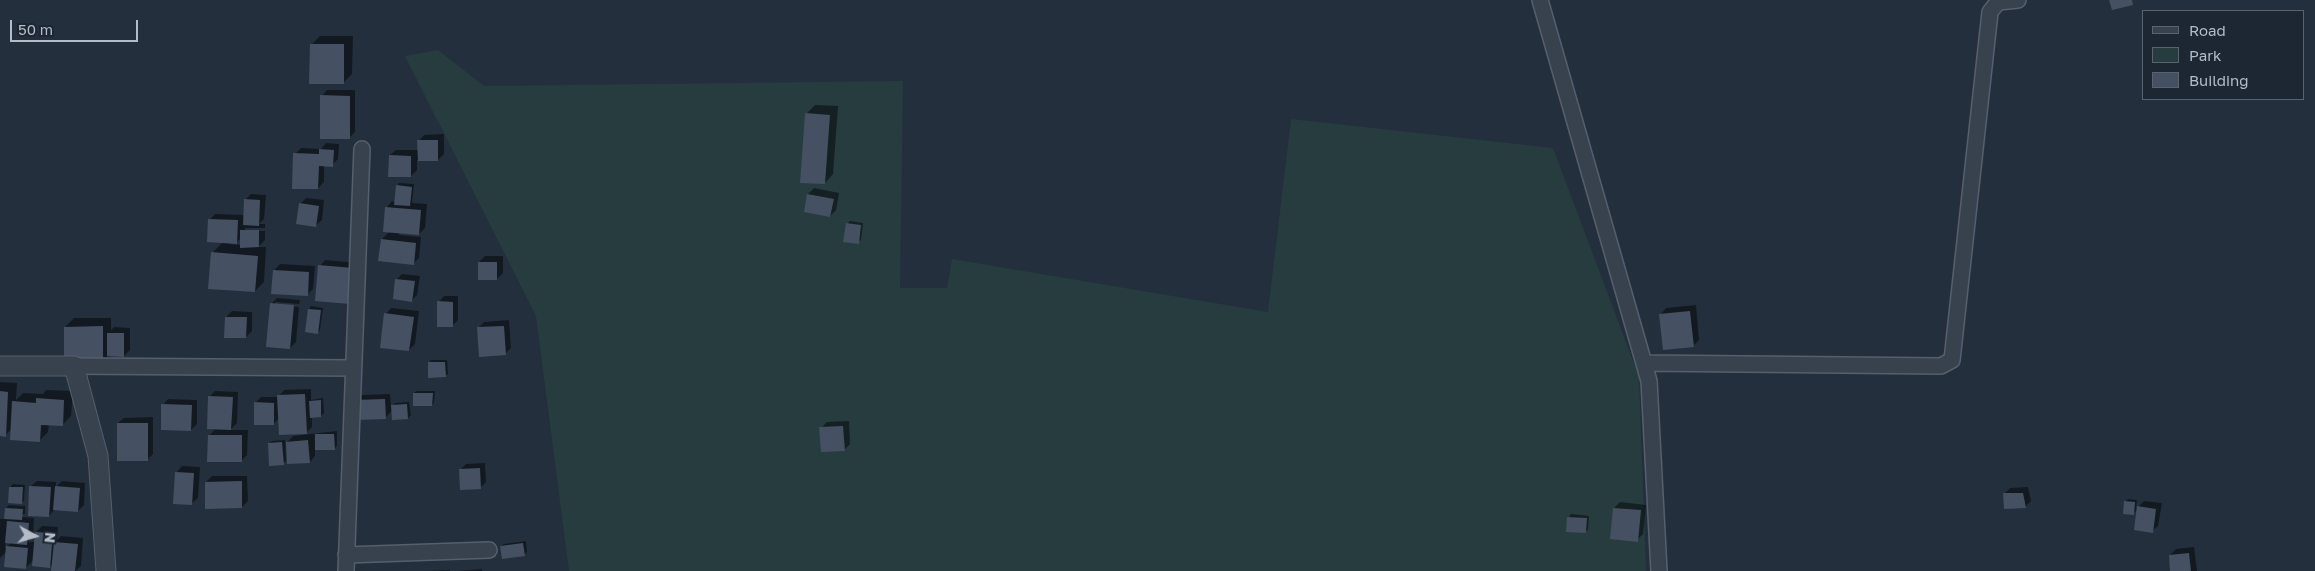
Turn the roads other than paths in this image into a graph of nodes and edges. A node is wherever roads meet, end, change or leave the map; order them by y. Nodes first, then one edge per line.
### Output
1 (1540, 0) edge
2 (2018, 0) edge
3 (362, 149) dead end
4 (1644, 363) junction
5 (0, 366) edge
6 (74, 366) junction
7 (353, 368) junction
8 (489, 550) dead end
9 (346, 555) junction
10 (106, 571) edge
11 (346, 571) edge
12 (1659, 571) edge

1 - 4 street
2 - 4 street
3 - 7 street
4 - 12 street
5 - 6 street
6 - 7 street
6 - 10 street
7 - 9 street
8 - 9 street
9 - 11 street

